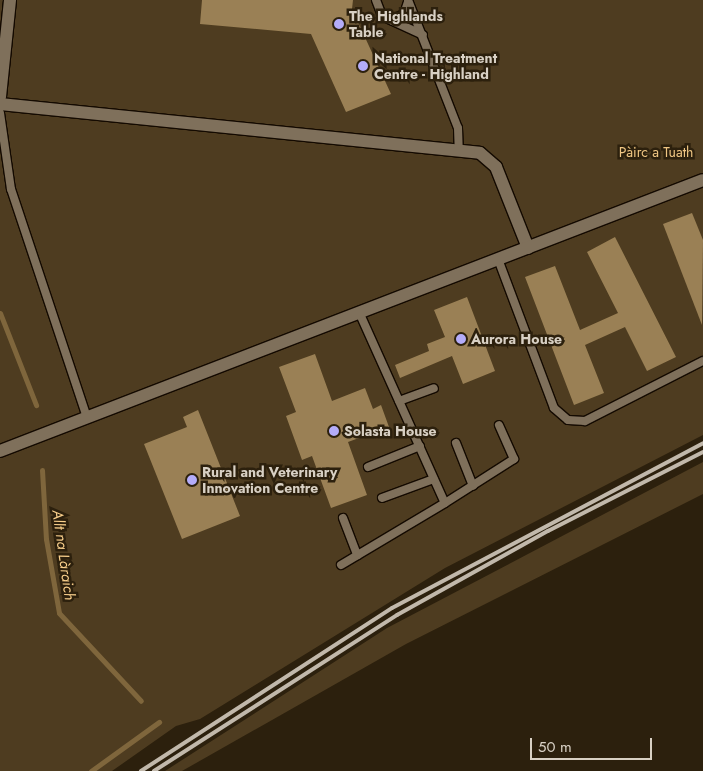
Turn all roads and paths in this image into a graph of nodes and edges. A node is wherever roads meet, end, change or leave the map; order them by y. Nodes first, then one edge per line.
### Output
1 (10, 0) edge
2 (376, 0) edge
3 (408, 0) edge
4 (389, 19) junction
5 (423, 35) junction
6 (0, 97) edge
7 (0, 104) edge
8 (0, 113) edge
9 (459, 151) junction
10 (703, 180) edge
11 (528, 248) junction
12 (498, 259) junction
13 (359, 312) junction
14 (703, 360) edge
15 (434, 388) dead end
16 (399, 401) junction
17 (87, 417) junction
18 (500, 425) dead end
19 (456, 442) dead end
20 (420, 446) junction
21 (0, 451) edge
22 (368, 467) dead end
23 (434, 478) junction
24 (472, 486) junction
25 (382, 498) dead end
26 (445, 503) junction
27 (343, 518) dead end
28 (357, 555) junction
29 (341, 565) dead end

1 - 6 street
2 - 4 lane
3 - 4 lane
3 - 5 lane
4 - 5 lane
5 - 9 lane
7 - 9 street
8 - 17 lane
9 - 11 street
10 - 11 street
11 - 12 street
12 - 13 street
12 - 14 lane
13 - 16 lane
13 - 17 street
15 - 16 lane
16 - 20 lane
17 - 21 street
18 - 24 lane
19 - 24 lane
20 - 22 lane
20 - 23 lane
23 - 25 lane
23 - 26 lane
24 - 26 lane
26 - 28 lane
27 - 28 lane
28 - 29 lane

